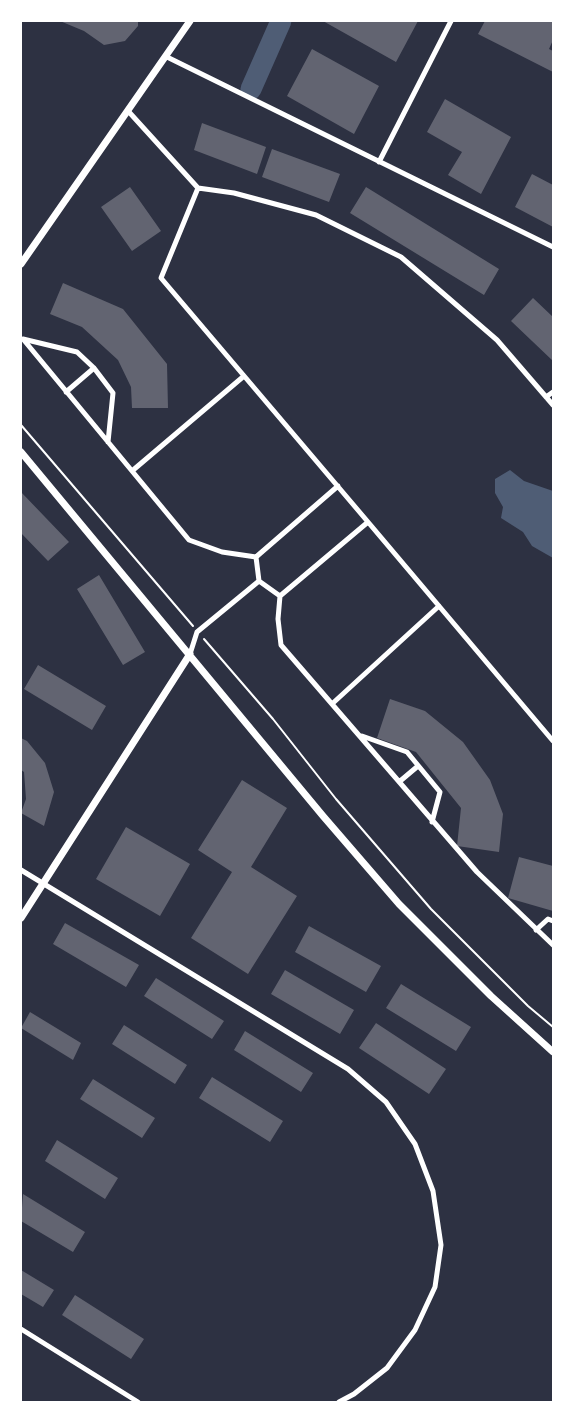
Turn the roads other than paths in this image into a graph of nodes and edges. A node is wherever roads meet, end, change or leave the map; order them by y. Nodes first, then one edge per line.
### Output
1 (190, 21) edge
2 (452, 21) edge
3 (167, 57) junction
4 (128, 112) junction
5 (379, 162) junction
6 (198, 188) junction
7 (553, 247) edge
8 (21, 264) edge
9 (94, 368) junction
10 (244, 376) junction
11 (66, 392) junction
12 (553, 392) edge
13 (546, 397) junction
14 (553, 406) edge
15 (108, 442) junction
16 (21, 452) edge
17 (132, 471) junction
18 (338, 486) junction
19 (368, 522) junction
20 (256, 557) junction
21 (258, 581) junction
22 (280, 596) junction
23 (439, 606) junction
24 (190, 654) junction
25 (333, 703) junction
26 (361, 736) junction
27 (553, 742) edge
28 (418, 766) junction
29 (400, 782) junction
30 (432, 822) junction
31 (21, 870) edge
32 (43, 884) junction
33 (21, 918) edge
34 (553, 921) edge
35 (536, 930) junction
36 (553, 945) edge
37 (553, 1052) edge
38 (21, 1329) edge
39 (138, 1402) edge
40 (339, 1402) edge

1 - 3 street
2 - 5 street
3 - 4 street
3 - 5 street
4 - 6 street
4 - 8 street
5 - 7 street
6 - 10 street
6 - 13 street
9 - 11 street
9 - 11 street
9 - 15 street
10 - 17 street
10 - 18 street
11 - 15 street
12 - 13 street
13 - 14 street
15 - 17 street
16 - 24 street
17 - 20 street
18 - 19 street
18 - 20 street
19 - 22 street
19 - 23 street
20 - 21 street
21 - 22 street
21 - 24 street
22 - 25 street
23 - 25 street
23 - 27 street
24 - 32 street
24 - 37 street
25 - 26 street
26 - 28 street
26 - 29 street
28 - 29 street
28 - 30 street
29 - 30 street
30 - 35 street
31 - 32 street
32 - 33 street
32 - 40 street
34 - 35 street
35 - 36 street
38 - 39 street

